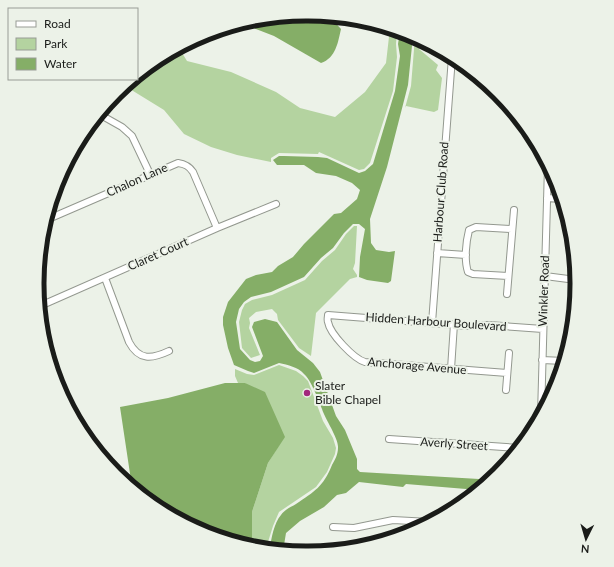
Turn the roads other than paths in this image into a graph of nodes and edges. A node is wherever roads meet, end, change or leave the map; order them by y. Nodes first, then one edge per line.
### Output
1 (451, 64) edge
2 (104, 117) edge
3 (150, 174) junction
4 (548, 178) edge
5 (547, 198) junction
6 (556, 199) edge
7 (276, 204) dead end
8 (514, 210) dead end
9 (53, 217) edge
10 (218, 228) junction
11 (512, 230) junction
12 (437, 253) junction
13 (466, 255) junction
14 (508, 276) junction
15 (545, 276) junction
16 (105, 278) junction
17 (570, 279) edge
18 (507, 294) dead end
19 (45, 304) edge
20 (328, 315) joint
21 (432, 323) junction
22 (454, 324) junction
23 (543, 329) junction
24 (169, 351) dead end
25 (509, 353) dead end
26 (542, 360) junction
27 (558, 361) edge
28 (451, 369) junction
29 (507, 373) junction
30 (506, 390) dead end
31 (541, 401) edge
32 (389, 439) dead end
33 (511, 447) edge
34 (418, 521) edge
35 (333, 527) dead end

1 - 12 street, Harbour Club Road
2 - 3 street
3 - 9 street, Chalon Lane
3 - 10 street, Chalon Lane
4 - 5 street, Winkler Road
5 - 6 street
5 - 15 street, Winkler Road
7 - 10 street, Claret Court
8 - 11 street
10 - 16 street, Claret Court
11 - 13 street
11 - 14 street
12 - 13 street
12 - 21 street, Harbour Club Road
13 - 14 street
14 - 18 street
15 - 17 street
15 - 23 street, Winkler Road
16 - 19 street, Claret Court
16 - 24 street
20 - 21 street, Hidden Harbour Boulevard
20 - 28 street, Anchorage Avenue
21 - 22 street, Hidden Harbour Boulevard
22 - 23 street, Hidden Harbour Boulevard
22 - 28 street
23 - 26 street, Winkler Road
25 - 29 street
26 - 27 street
26 - 31 street, Winkler Road
28 - 29 street, Anchorage Avenue
29 - 30 street
32 - 33 street, Averly Street
34 - 35 street

